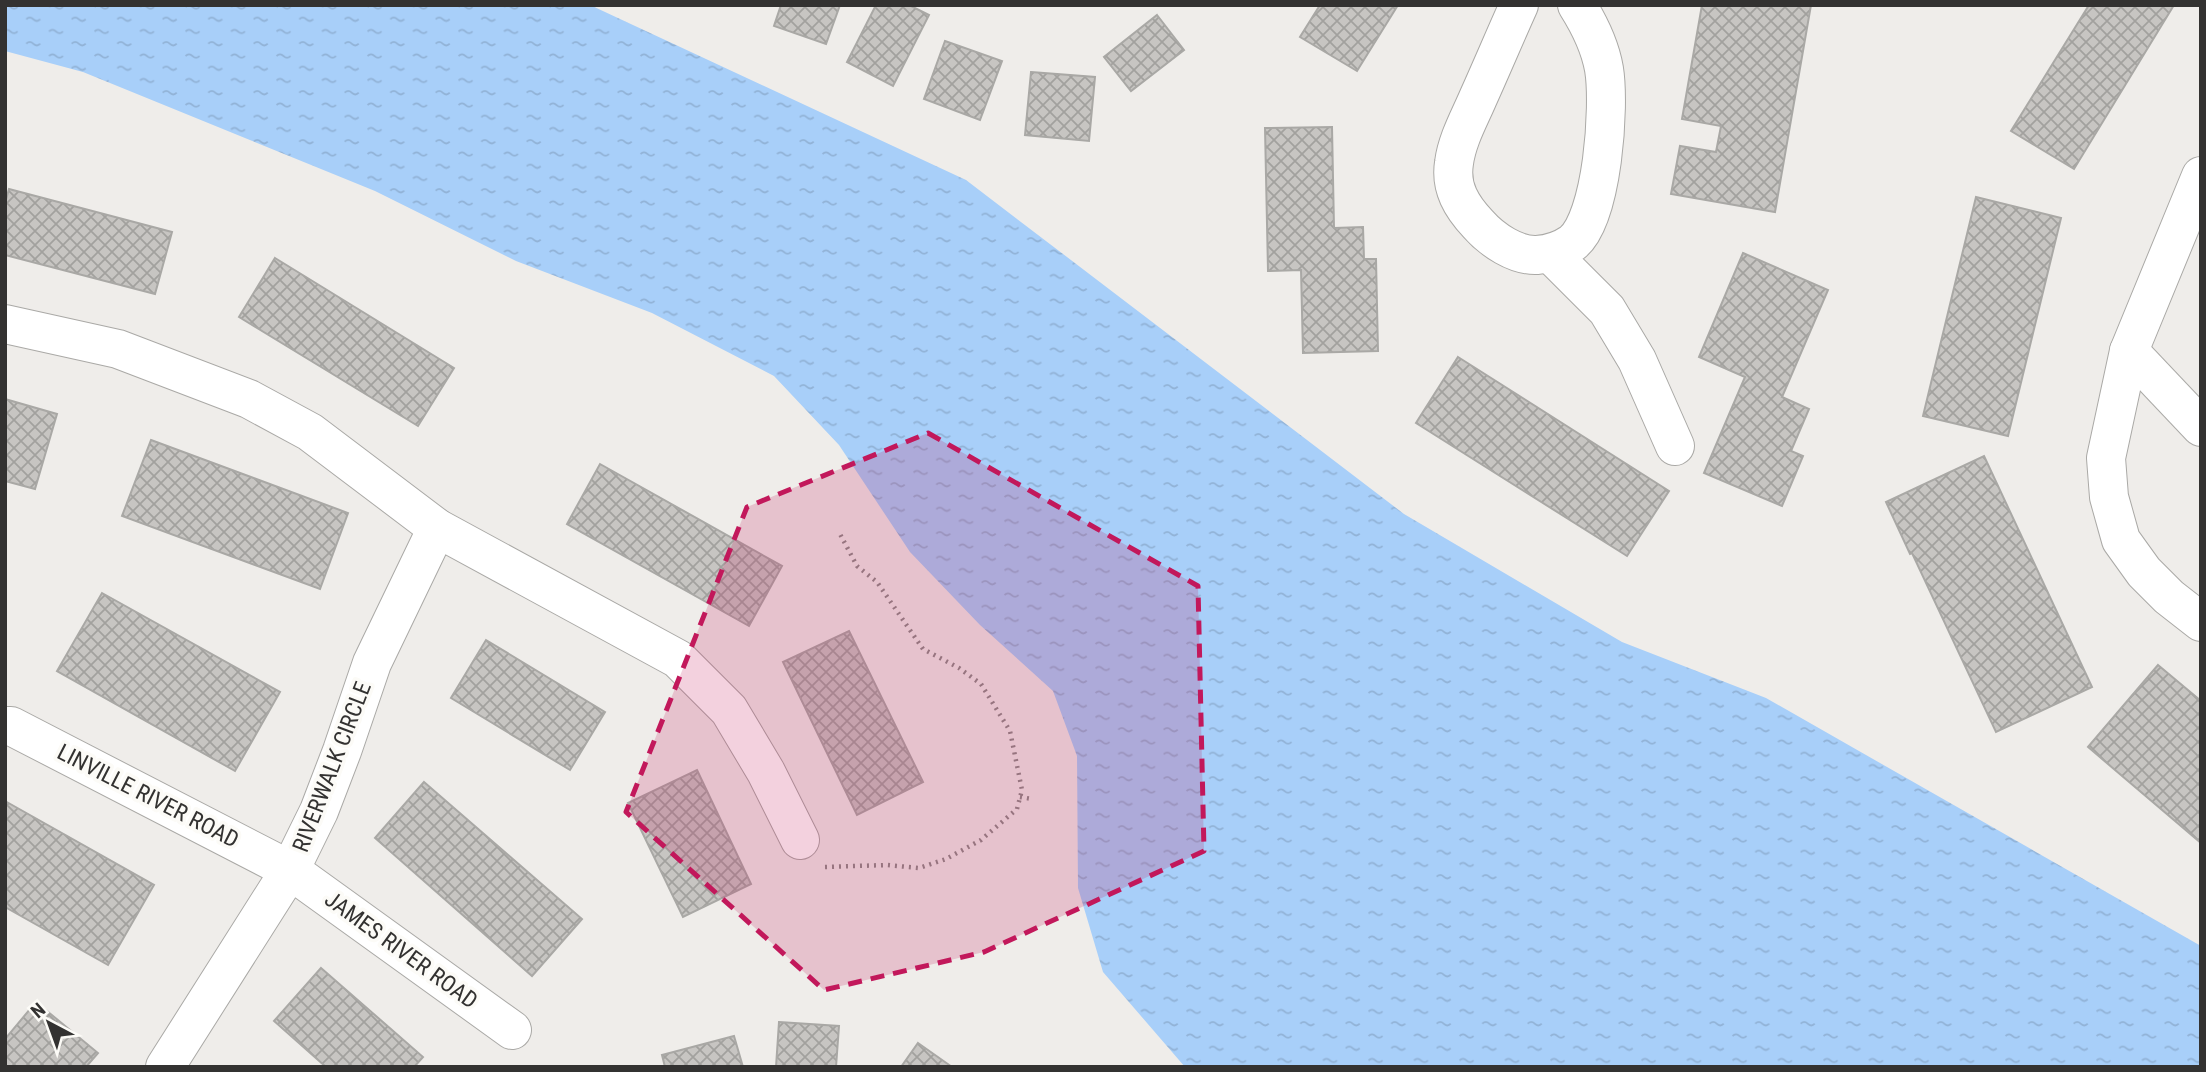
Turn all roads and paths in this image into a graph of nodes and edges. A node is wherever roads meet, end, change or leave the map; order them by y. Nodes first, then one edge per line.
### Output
1 (1519, 5) edge
2 (1577, 5) edge
3 (2201, 176) edge
4 (1551, 254) junction
5 (5, 324) edge
6 (2129, 351) junction
7 (2201, 427) edge
8 (1675, 446) dead end
9 (437, 528) junction
10 (840, 534) dead end
11 (2201, 622) edge
12 (5, 726) edge
13 (1020, 797) junction
14 (1032, 799) dead end
15 (800, 841) joint
16 (290, 870) junction
17 (512, 1030) dead end
18 (166, 1067) edge

1 - 4 street
2 - 4 street
3 - 6 street
4 - 8 street
5 - 9 street
6 - 7 street
6 - 11 street
9 - 15 street
9 - 16 street, RIVERWALK CIRCLE
10 - 13 path
12 - 16 street, LINVILLE RIVER ROAD
13 - 14 path
13 - 15 path
16 - 17 street, JAMES RIVER ROAD
16 - 18 street, RIVERWALK CIRCLE

